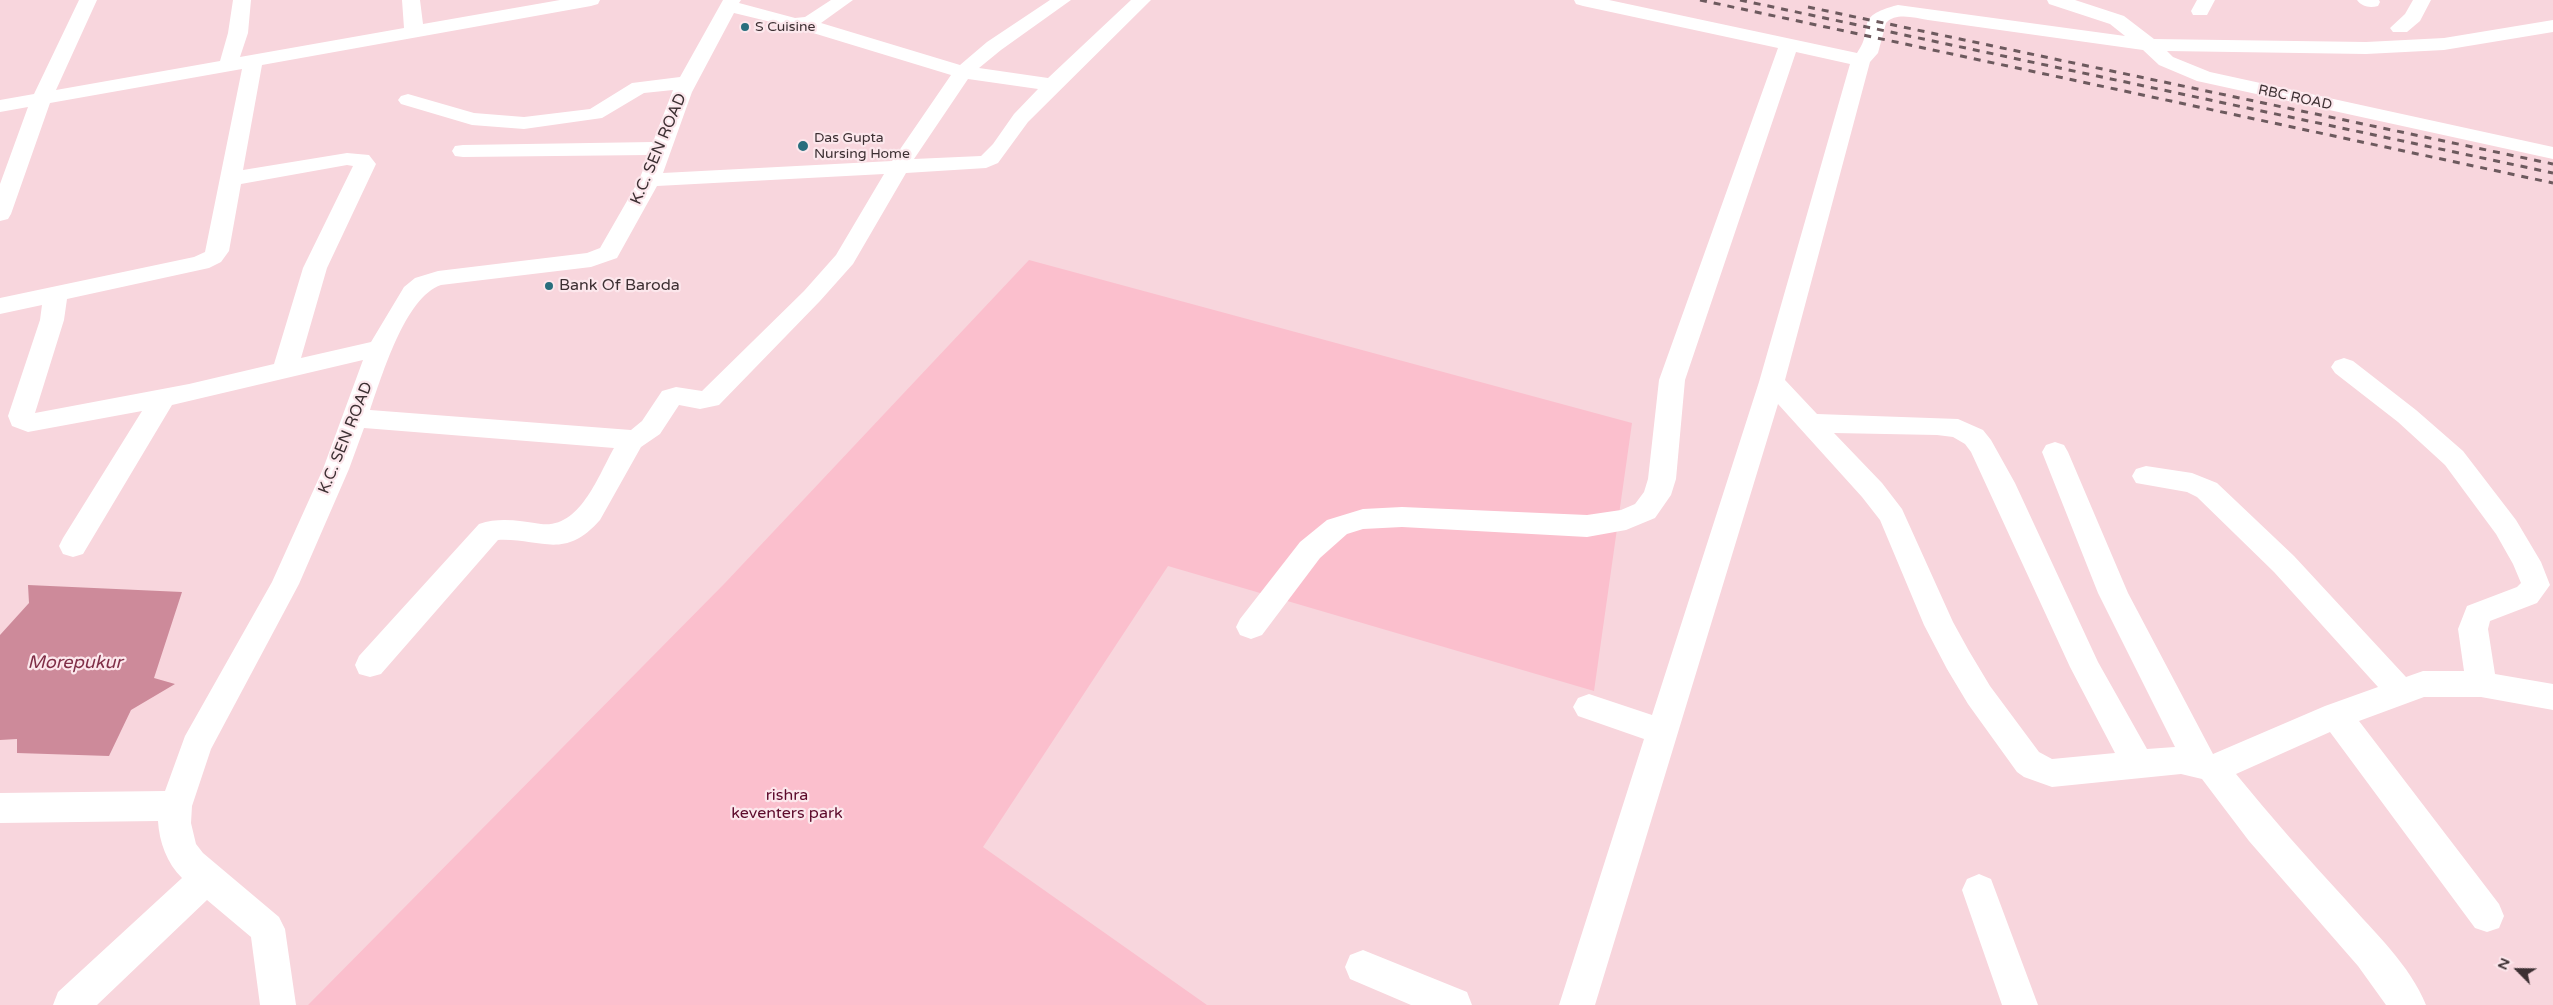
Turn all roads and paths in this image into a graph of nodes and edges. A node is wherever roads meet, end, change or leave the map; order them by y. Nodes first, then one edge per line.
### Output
1 (88, 0) edge
2 (242, 0) edge
3 (412, 0) edge
4 (844, 0) edge
5 (1062, 0) edge
6 (1142, 0) edge
7 (1583, 0) edge
8 (2056, 0) edge
9 (2422, 0) edge
10 (578, 1) edge
11 (730, 3) edge
12 (803, 24) junction
13 (2553, 26) edge
14 (2400, 28) dead end
15 (414, 33) junction
16 (1789, 45) junction
17 (2150, 45) junction
18 (1861, 60) junction
19 (253, 61) junction
20 (228, 65) junction
21 (963, 72) junction
22 (688, 82) junction
23 (1052, 85) junction
24 (41, 100) junction
25 (408, 100) dead end
26 (0, 106) edge
27 (661, 148) junction
28 (462, 151) dead end
29 (2553, 153) edge
30 (899, 166) junction
31 (230, 179) junction
32 (650, 180) junction
33 (0, 214) edge
34 (56, 295) junction
35 (0, 306) edge
36 (380, 348) junction
37 (2344, 367) dead end
38 (285, 371) junction
39 (1772, 382) junction
40 (163, 398) junction
41 (356, 418) junction
42 (1811, 423) junction
43 (632, 440) junction
44 (2055, 452) dead end
45 (2146, 476) dead end
46 (73, 546) dead end
47 (1251, 627) dead end
48 (370, 665) dead end
49 (2481, 684) junction
50 (2401, 692) junction
51 (2553, 696) edge
52 (1589, 707) dead end
53 (2336, 716) junction
54 (1663, 732) junction
55 (2138, 764) junction
56 (2206, 766) junction
57 (176, 806) junction
58 (0, 808) edge
59 (207, 877) junction
60 (1979, 890) dead end
61 (2487, 916) dead end
62 (1363, 968) dead end
63 (71, 1005) edge
64 (278, 1005) edge
65 (1454, 1005) edge
66 (1577, 1005) edge
67 (2020, 1005) edge
68 (2408, 1005) edge

1 - 24 street
2 - 20 street
3 - 15 street
4 - 12 street
5 - 21 street
6 - 23 street
7 - 16 street
8 - 17 street, RBC ROAD
9 - 14 street
10 - 15 street
11 - 12 street
11 - 22 street, K.C. SEN ROAD
12 - 21 street
13 - 17 street
15 - 19 street
16 - 18 street
16 - 47 street
17 - 18 street
17 - 29 street, RBC ROAD
18 - 39 street
19 - 20 street
19 - 31 street
20 - 24 street
21 - 23 street
21 - 30 street
22 - 25 street
22 - 27 street, K.C. SEN ROAD
23 - 30 street
24 - 26 street
24 - 33 street
27 - 28 street
27 - 32 street, K.C. SEN ROAD
30 - 32 street
30 - 43 street
31 - 34 street
31 - 38 street
32 - 36 street, K.C. SEN ROAD
34 - 35 street
34 - 40 street
36 - 38 street
36 - 41 street, K.C. SEN ROAD
37 - 49 street
38 - 40 street
39 - 42 street
39 - 54 street
40 - 46 street
41 - 43 street
41 - 57 street, K.C. SEN ROAD
42 - 55 street
42 - 55 street
43 - 48 street
44 - 56 street
45 - 50 street
49 - 50 street
49 - 51 street
50 - 53 street
52 - 54 street
53 - 56 street
53 - 61 street
54 - 66 street
55 - 56 street
56 - 68 street
57 - 58 street
57 - 59 street, K.C. SEN ROAD
59 - 63 street
59 - 64 street, K.C. SEN ROAD
60 - 67 street
62 - 65 street

